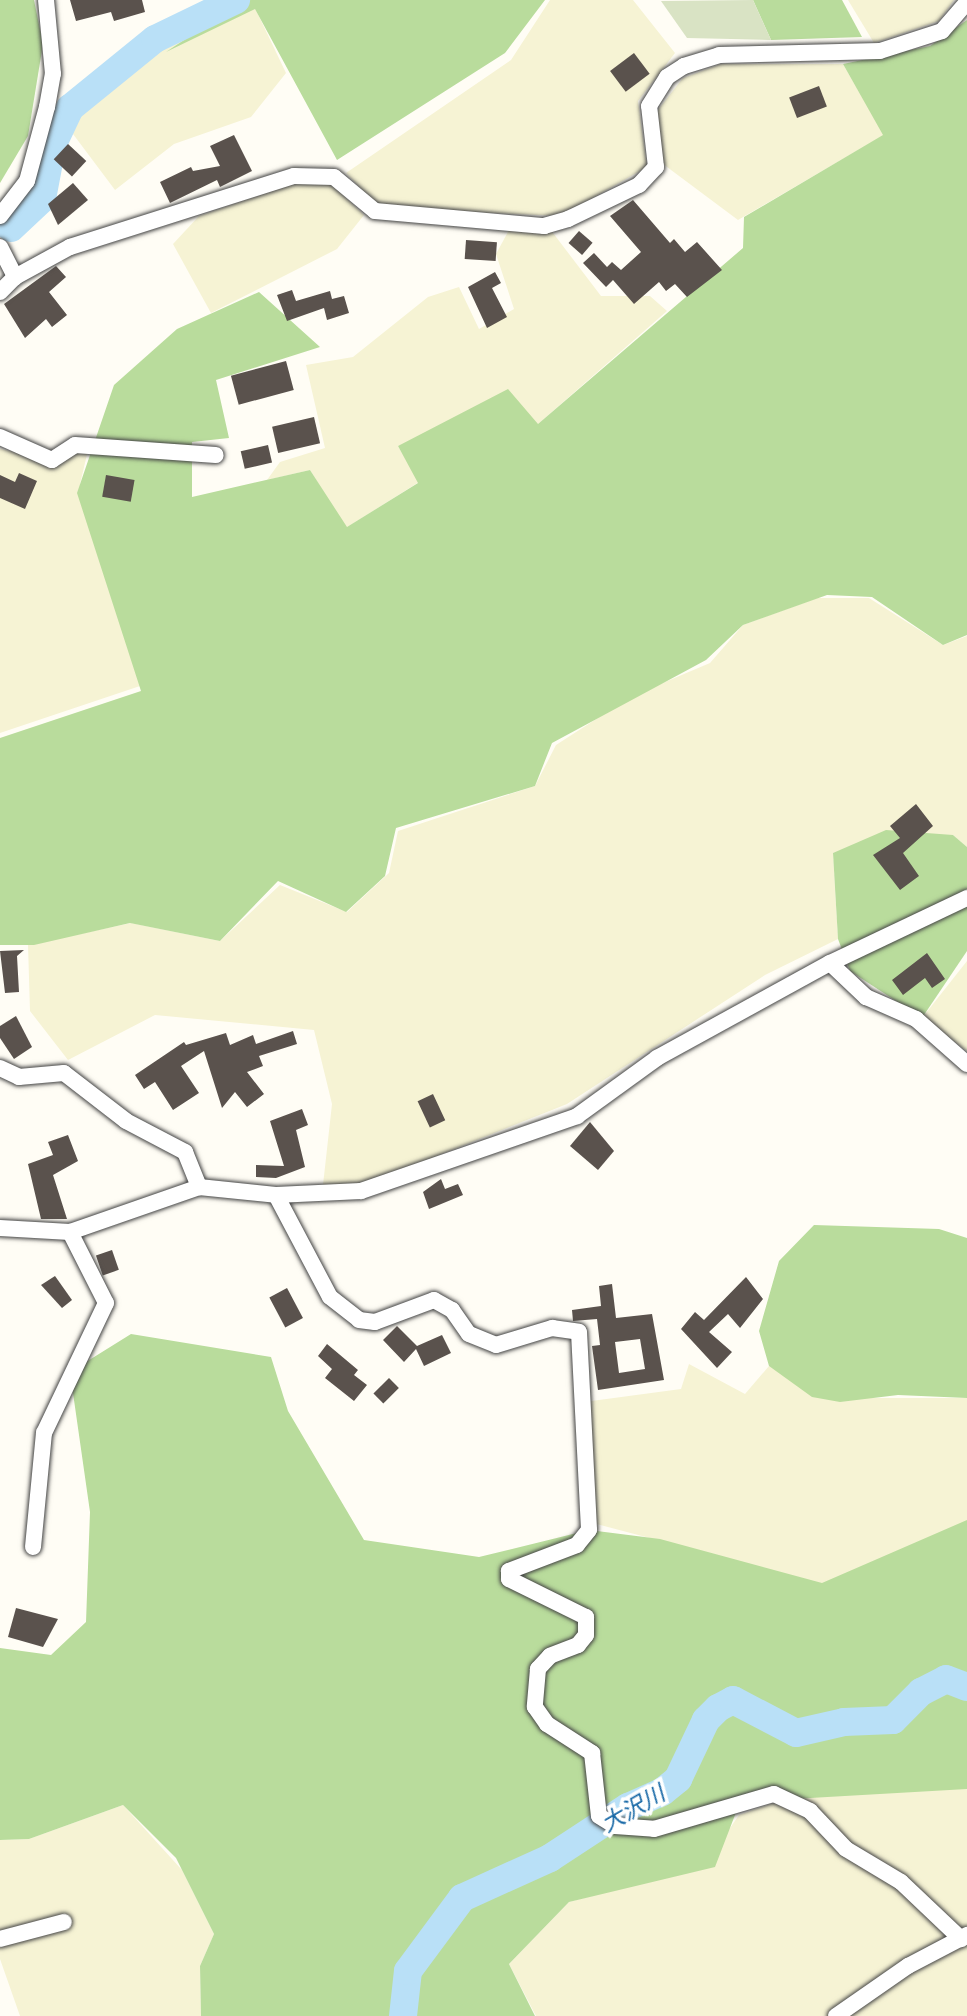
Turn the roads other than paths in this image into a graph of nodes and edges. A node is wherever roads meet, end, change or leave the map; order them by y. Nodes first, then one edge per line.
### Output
1 (46, 0) edge
2 (967, 2) edge
3 (0, 216) edge
4 (0, 247) edge
5 (15, 277) junction
6 (0, 292) edge
7 (0, 437) edge
8 (216, 455) dead end
9 (967, 898) edge
10 (830, 963) junction
11 (967, 1064) edge
12 (0, 1068) edge
13 (199, 1187) junction
14 (276, 1195) junction
15 (0, 1228) edge
16 (70, 1232) junction
17 (33, 1547) dead end
18 (64, 1922) dead end
19 (964, 1937) edge
20 (0, 1939) edge
21 (836, 2016) edge

1 - 3 street
2 - 5 street
4 - 5 street
5 - 6 street
7 - 8 street
9 - 10 street
10 - 11 street
10 - 14 street
12 - 13 street
13 - 14 street
13 - 16 street
14 - 19 street
15 - 16 street
16 - 17 street
18 - 20 street
19 - 21 street

